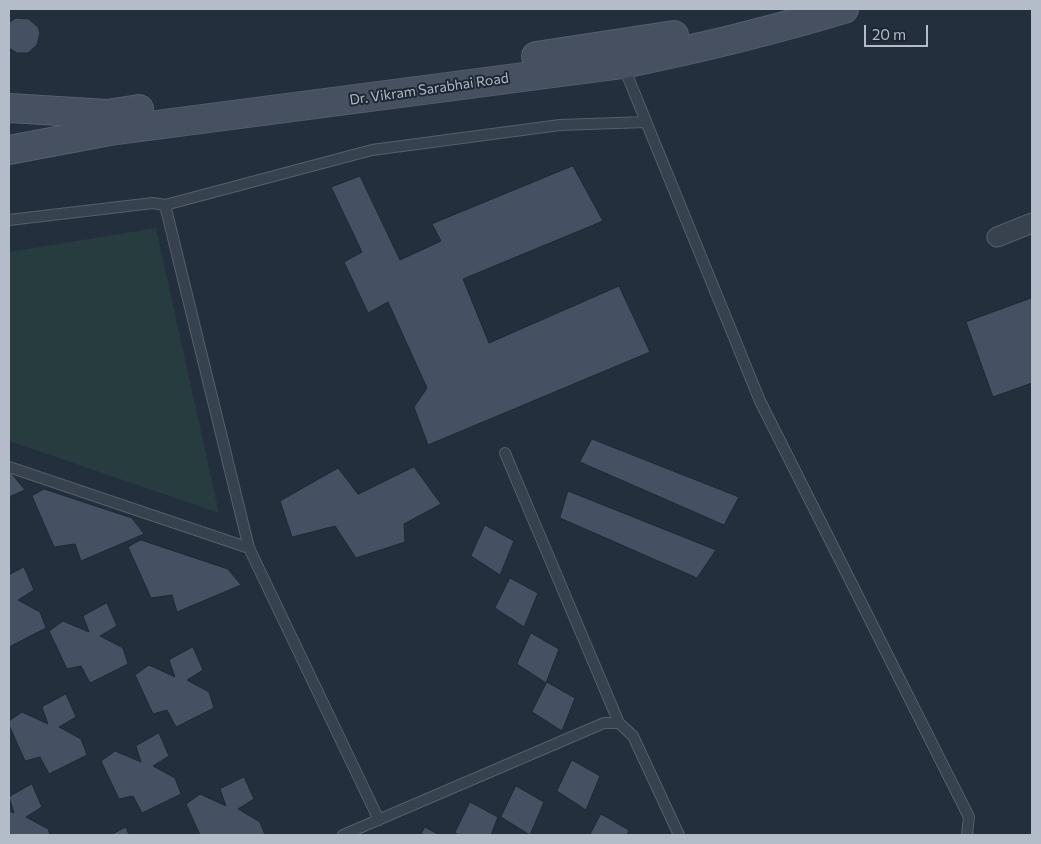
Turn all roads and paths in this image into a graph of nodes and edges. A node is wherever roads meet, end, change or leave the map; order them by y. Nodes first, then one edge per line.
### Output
1 (782, 9) edge
2 (844, 9) edge
3 (621, 54) junction
4 (9, 108) edge
5 (646, 122) junction
6 (9, 150) edge
7 (165, 205) junction
8 (9, 220) edge
9 (1032, 224) edge
10 (998, 237) dead end
11 (505, 453) dead end
12 (9, 467) edge
13 (249, 548) junction
14 (619, 723) junction
15 (379, 820) junction
16 (343, 835) edge
17 (679, 835) edge
18 (967, 835) edge

1 - 3 main road, Dr. Vikram Sarabhai Road
2 - 3 main road, Dr. Vikram Sarabhai Road
3 - 4 main road, Dr. Vikram Sarabhai Road
3 - 5 lane
3 - 6 main road, Dr. Vikram Sarabhai Road
5 - 7 lane
5 - 18 lane
7 - 8 lane
7 - 13 lane
9 - 10 street
11 - 14 lane
12 - 13 lane
13 - 15 lane
14 - 15 lane
14 - 17 lane
15 - 16 lane

